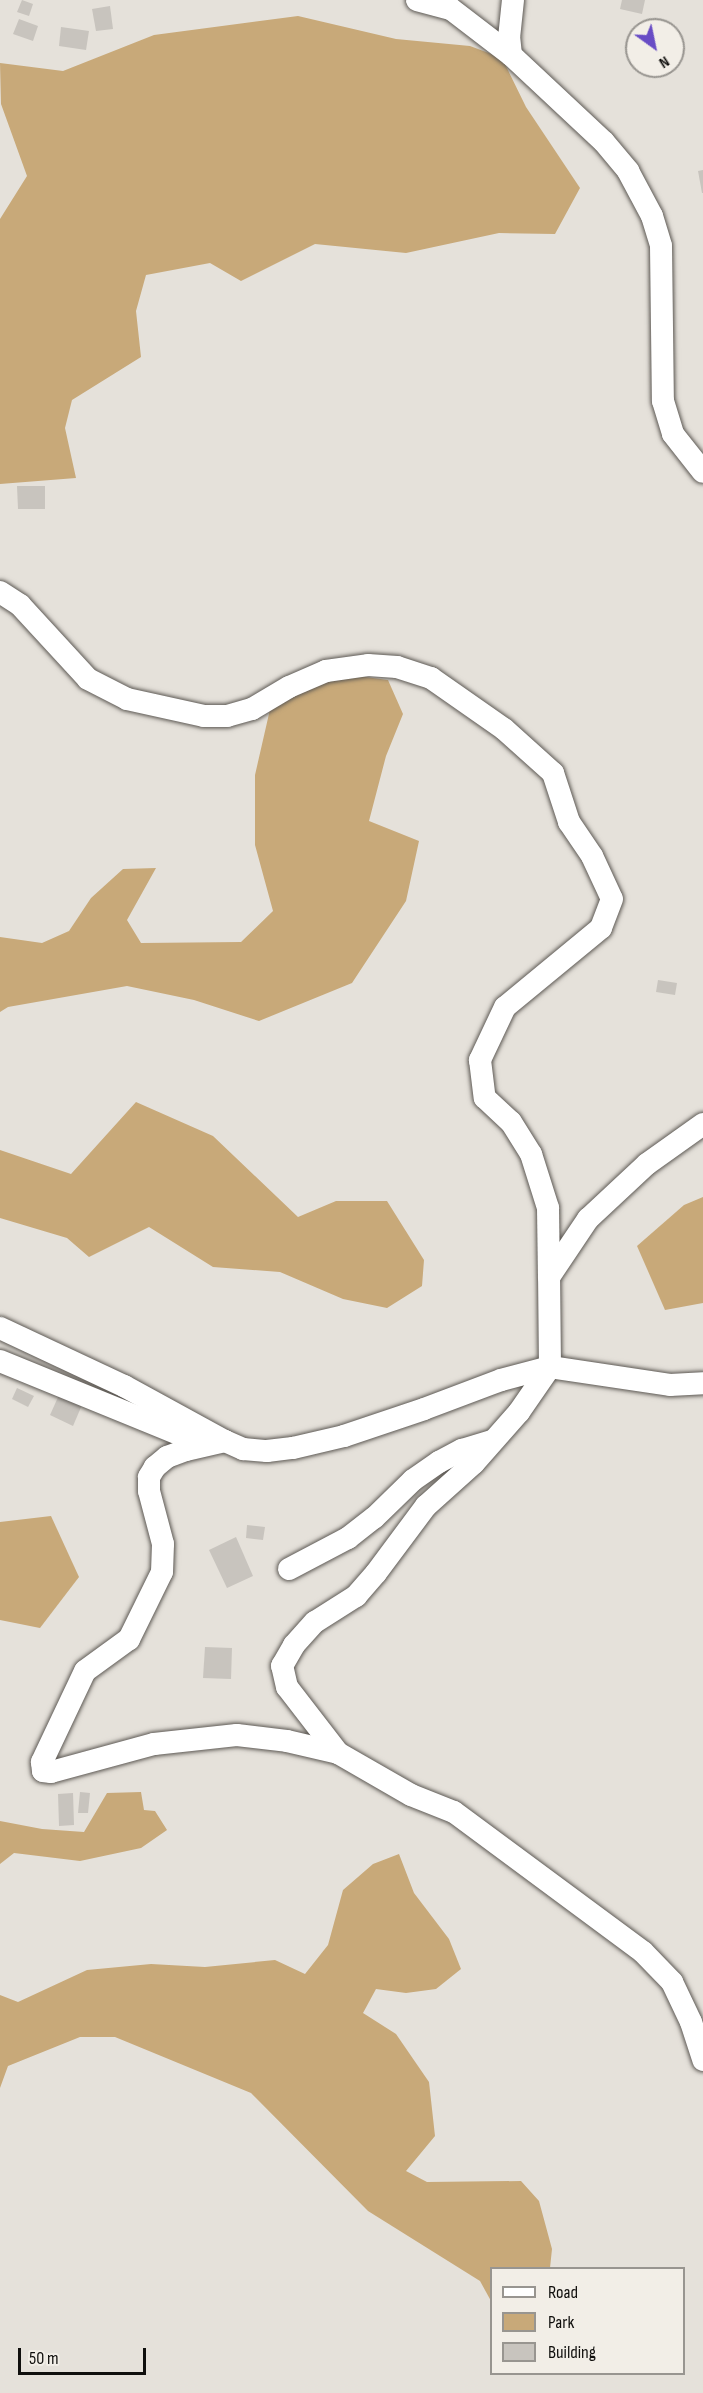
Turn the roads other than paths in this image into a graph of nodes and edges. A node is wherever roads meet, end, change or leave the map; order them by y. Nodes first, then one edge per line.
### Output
1 (417, 0) edge
2 (513, 0) edge
3 (511, 55) junction
4 (703, 472) edge
5 (0, 592) edge
6 (703, 1124) edge
7 (549, 1277) junction
8 (0, 1328) edge
9 (0, 1361) edge
10 (550, 1367) junction
11 (703, 1383) edge
12 (494, 1441) junction
13 (214, 1442) junction
14 (290, 1569) dead end
15 (338, 1753) junction
16 (703, 2060) edge

1 - 3 street
2 - 3 street
3 - 4 street
5 - 7 street
6 - 7 street
7 - 10 street
8 - 13 street
9 - 13 street
10 - 11 street
10 - 12 street
10 - 13 street
12 - 14 street
12 - 15 street
13 - 15 street
15 - 16 street

